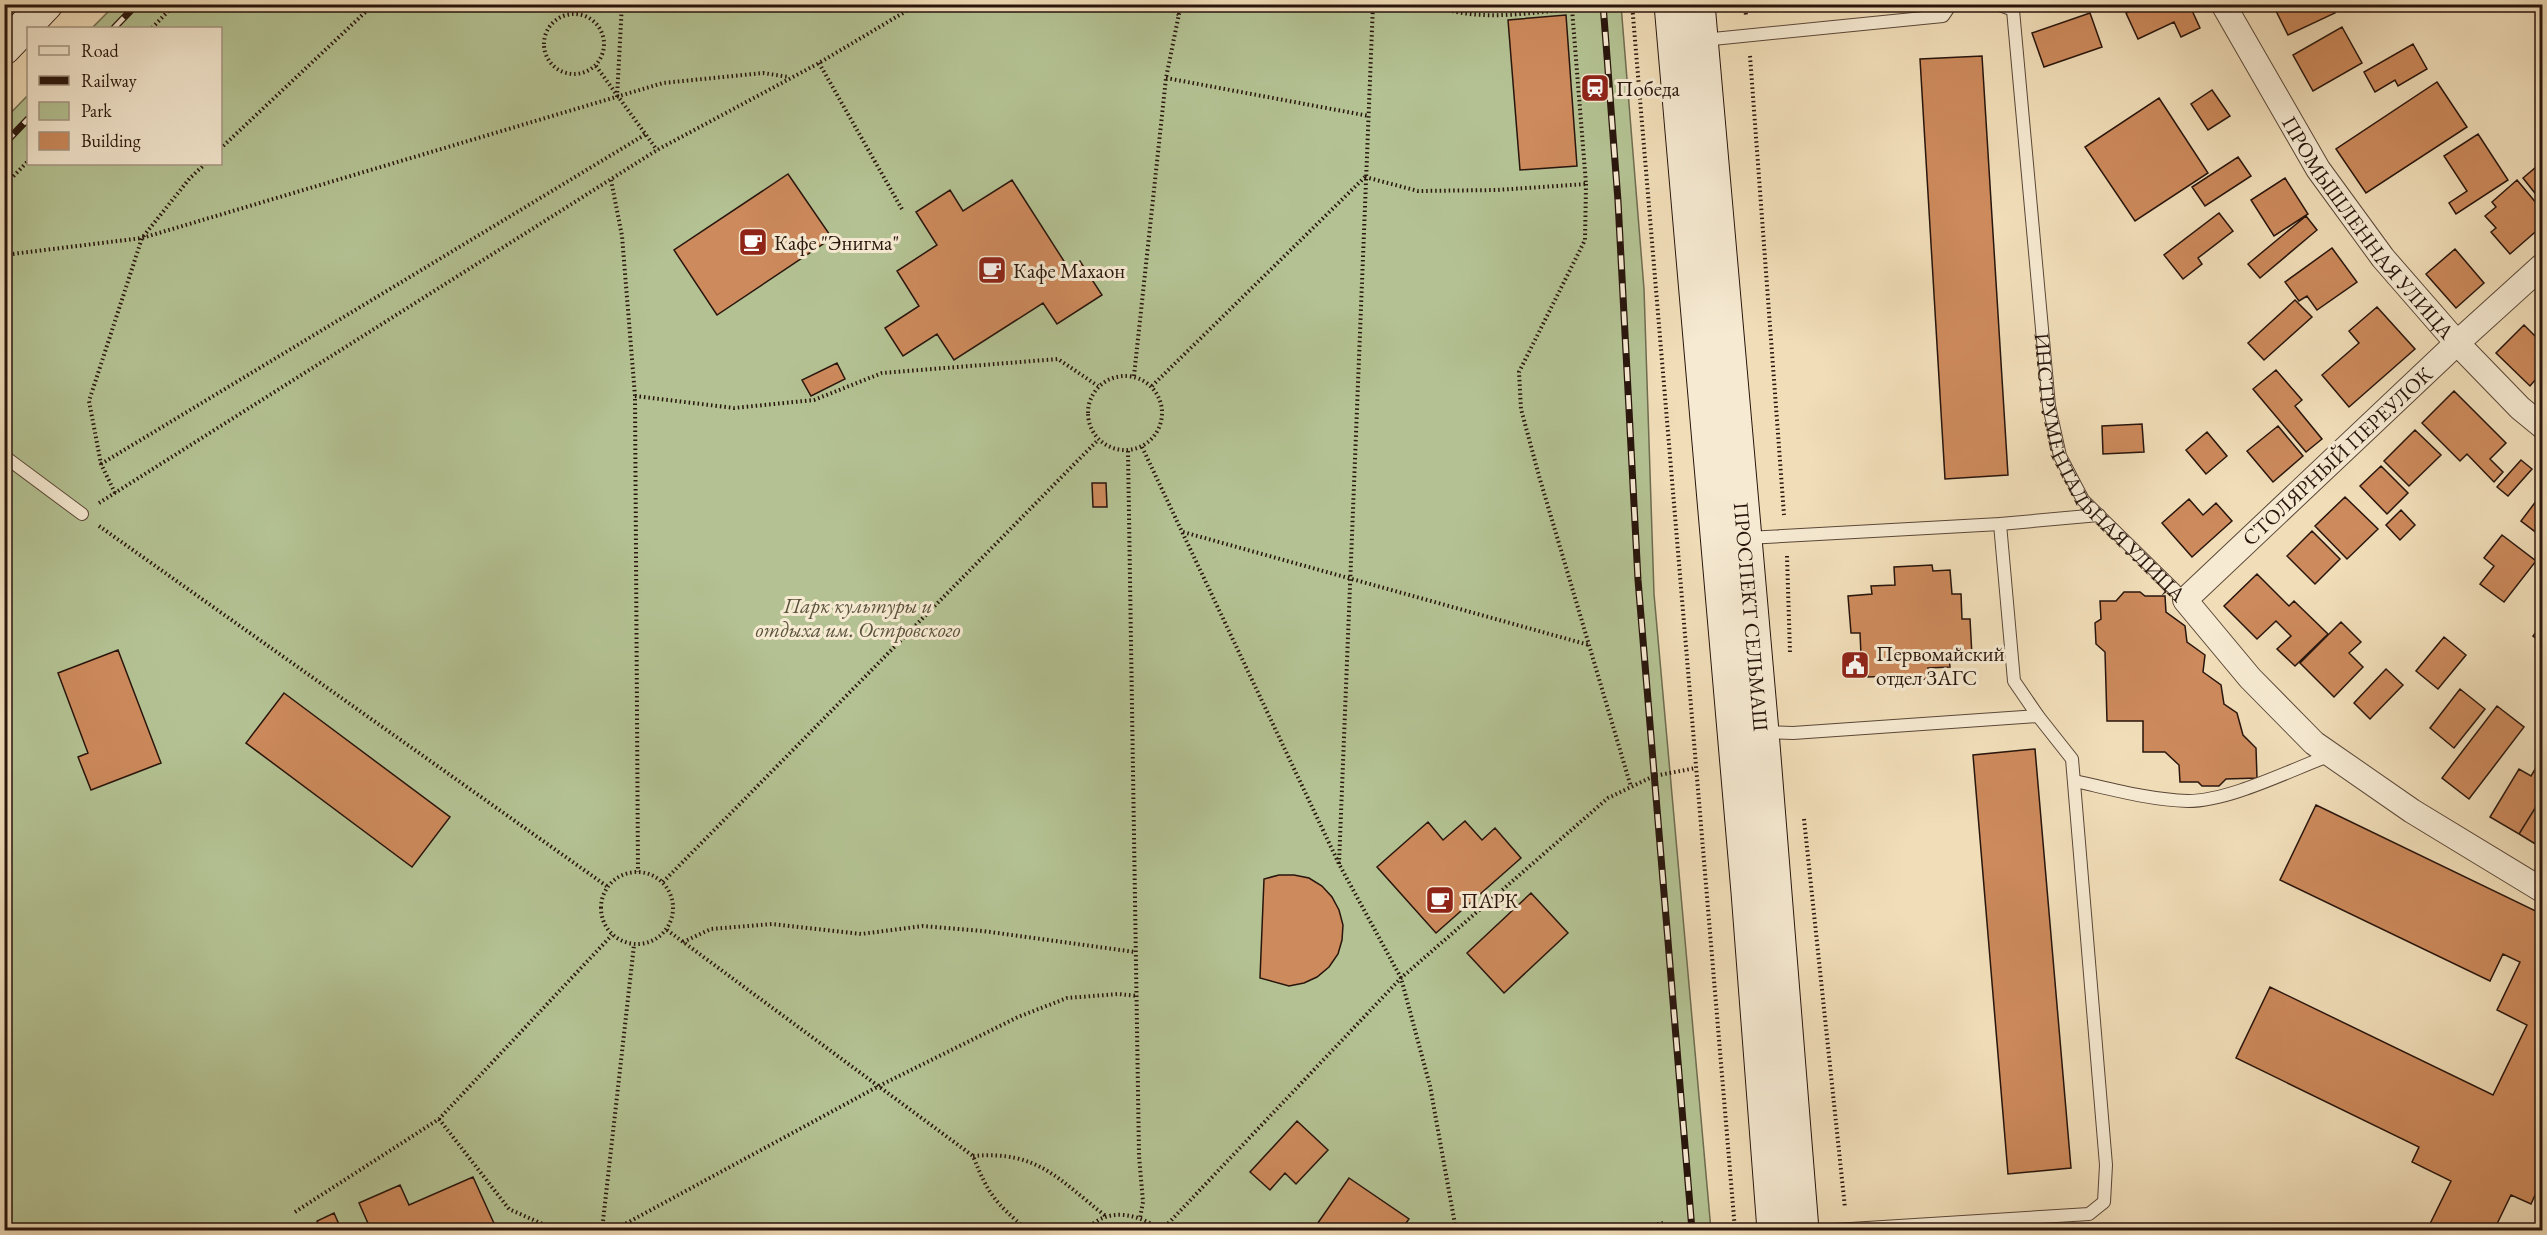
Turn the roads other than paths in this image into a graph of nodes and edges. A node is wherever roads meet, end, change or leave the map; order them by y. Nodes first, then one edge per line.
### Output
1 (46, 4) edge
2 (1671, 4) edge
3 (1698, 4) edge
4 (1951, 4) edge
5 (1997, 4) edge
6 (2223, 4) edge
7 (1702, 40) junction
8 (4, 48) edge
9 (2542, 266) edge
10 (2457, 343) junction
11 (2542, 426) edge
12 (4, 456) edge
13 (82, 514) road end
14 (2099, 515) junction
15 (2000, 524) junction
16 (1746, 538) junction
17 (2185, 600) junction
18 (2038, 716) junction
19 (1762, 732) junction
20 (2331, 754) junction
21 (2075, 781) junction
22 (2542, 890) edge
23 (2048, 1217) junction
24 (1774, 1230) edge
25 (1802, 1230) edge
26 (1841, 1230) edge
27 (2050, 1230) edge

1 - 8 main road
2 - 24 main road, ПРОСПЕКТ СЕЛЬМАШ
3 - 7 main road, ПРОСПЕКТ СЕЛЬМАШ
4 - 7 lane
5 - 14 lane, ИНСТРУМЕНТАЛЬНАЯ УЛИЦА
6 - 10 street, ПРОМЫШЛЕННАЯ УЛИЦА
7 - 16 main road, ПРОСПЕКТ СЕЛЬМАШ
9 - 10 street, СТОЛЯРНЫЙ ПЕРЕУЛОК
10 - 11 street, ПРОМЫШЛЕННАЯ УЛИЦА
10 - 17 street, СТОЛЯРНЫЙ ПЕРЕУЛОК
12 - 13 lane
14 - 15 lane
14 - 17 lane, ИНСТРУМЕНТАЛЬНАЯ УЛИЦА
15 - 16 lane
15 - 18 lane
16 - 19 main road, ПРОСПЕКТ СЕЛЬМАШ
17 - 20 street, ИНСТРУМЕНТАЛЬНАЯ УЛИЦА
18 - 19 lane
18 - 21 lane
19 - 25 main road, ПРОСПЕКТ СЕЛЬМАШ
20 - 21 lane
20 - 22 street, ИНСТРУМЕНТАЛЬНАЯ УЛИЦА
21 - 23 lane
23 - 26 lane
23 - 27 lane

